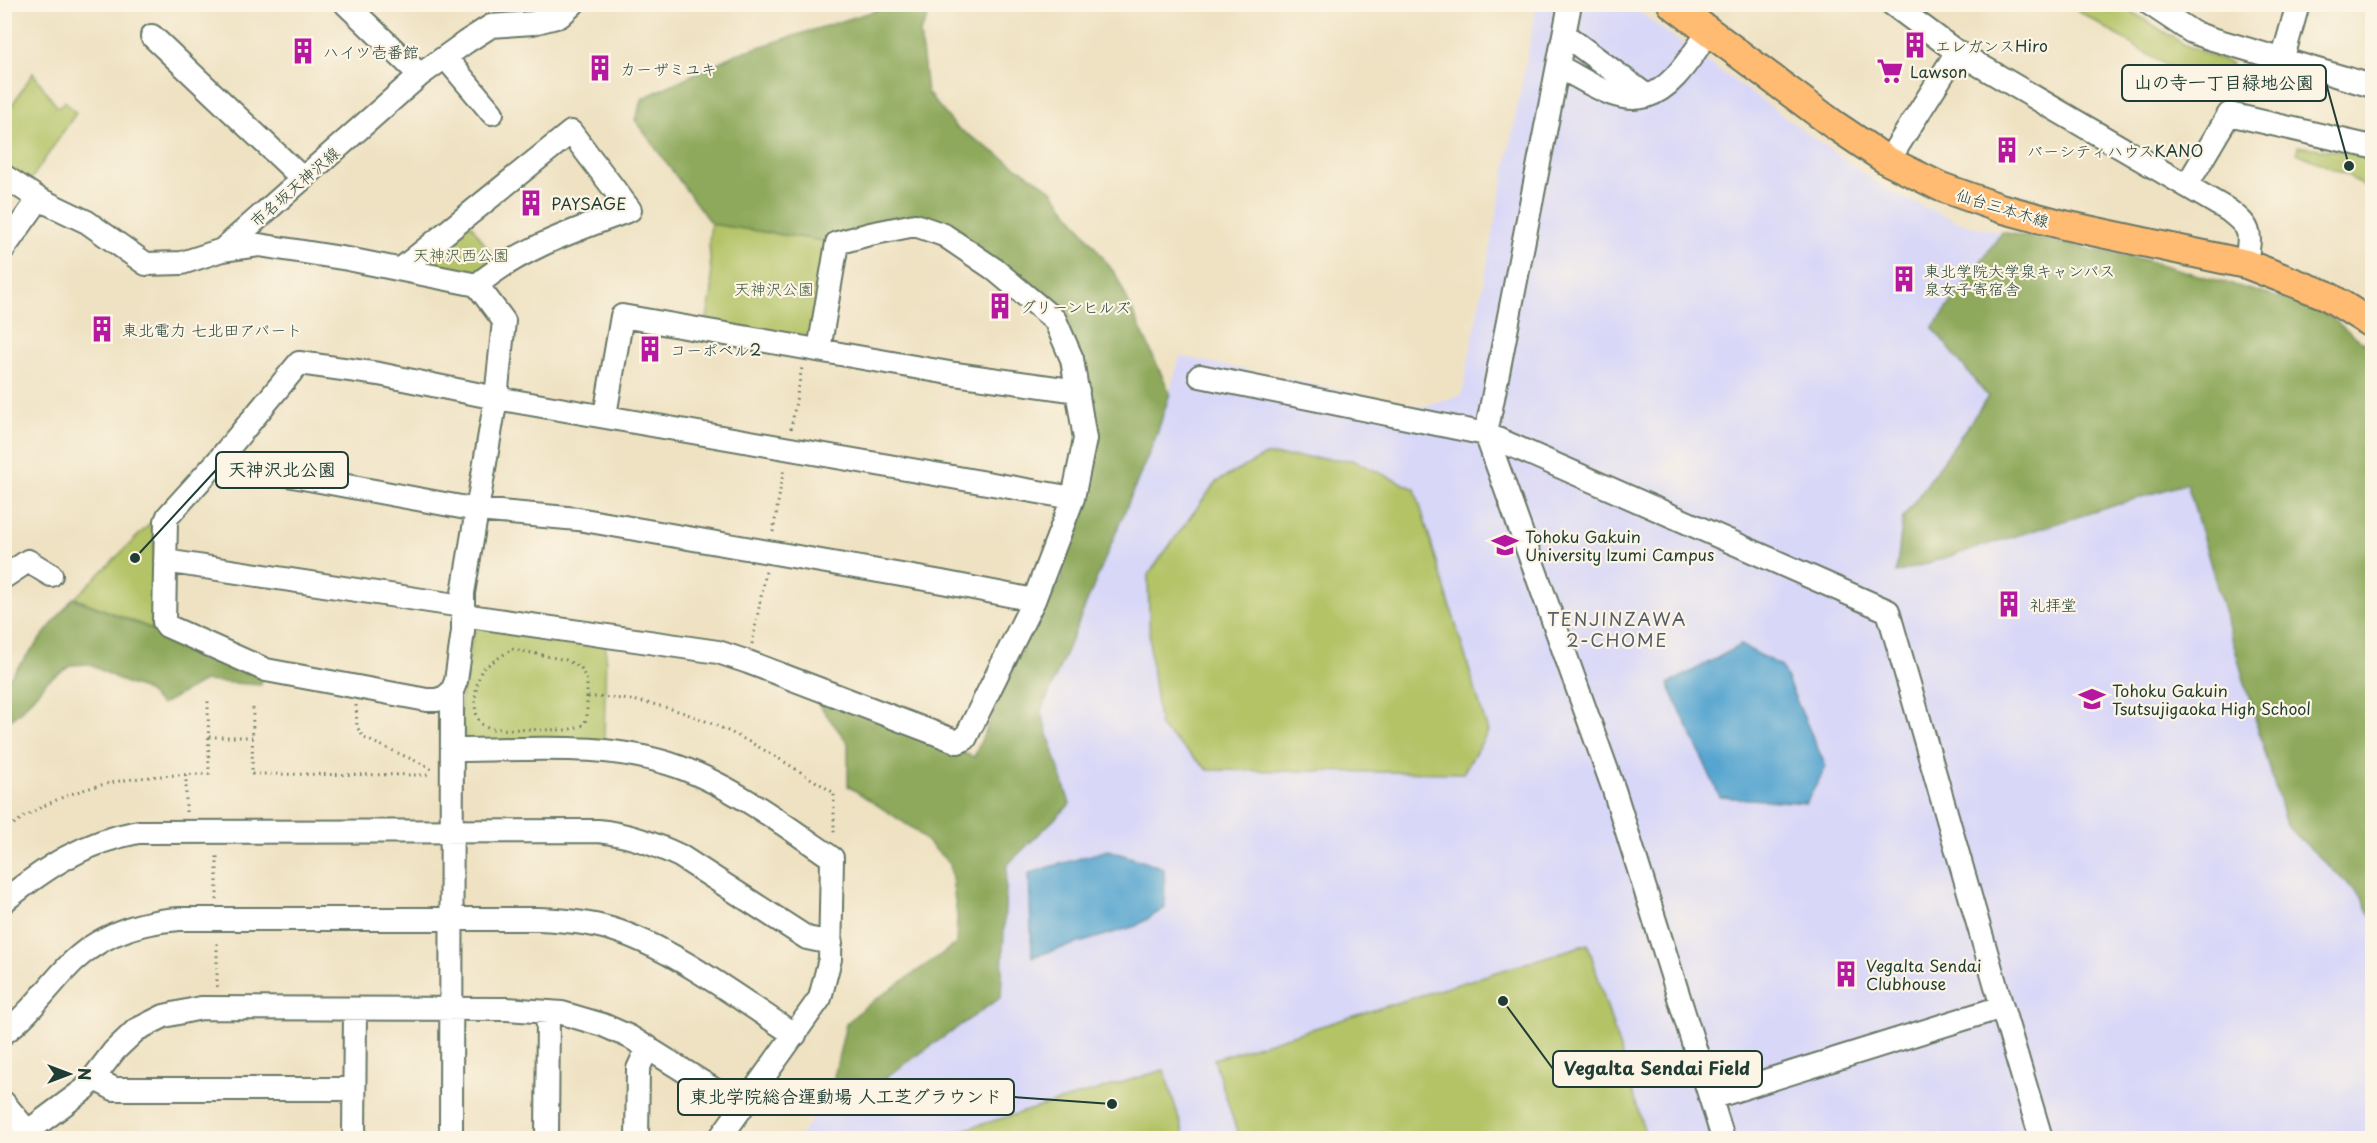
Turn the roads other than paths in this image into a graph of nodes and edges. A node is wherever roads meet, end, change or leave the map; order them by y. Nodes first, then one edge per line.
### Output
1 (346, 4) edge
2 (573, 4) edge
3 (1570, 4) edge
4 (1672, 4) edge
5 (1892, 4) edge
6 (2150, 4) edge
7 (2298, 4) edge
8 (1709, 32) junction
9 (1565, 35) junction
10 (152, 36) dead end
11 (1957, 52) junction
12 (446, 57) junction
13 (2282, 61) junction
14 (1559, 67) junction
15 (420, 75) junction
16 (2373, 86) edge
17 (1647, 96) junction
18 (492, 113) dead end
19 (2373, 147) edge
20 (1888, 161) junction
21 (4, 176) edge
22 (302, 178) junction
23 (2187, 185) junction
24 (39, 199) junction
25 (4, 248) edge
26 (222, 250) junction
27 (2246, 264) junction
28 (400, 269) junction
29 (477, 285) junction
30 (2373, 324) edge
31 (812, 349) junction
32 (1200, 376) dead end
33 (1078, 391) junction
34 (496, 398) junction
35 (605, 416) junction
36 (1486, 434) junction
37 (217, 462) junction
38 (1073, 498) junction
39 (477, 510) junction
40 (165, 561) junction
41 (51, 575) dead end
42 (4, 577) edge
43 (1034, 600) junction
44 (463, 610) junction
45 (452, 691) junction
46 (452, 750) junction
47 (451, 830) junction
48 (4, 901) edge
49 (452, 919) junction
50 (831, 943) junction
51 (2002, 1007) junction
52 (452, 1008) junction
53 (355, 1009) junction
54 (548, 1012) junction
55 (4, 1033) edge
56 (795, 1035) junction
57 (648, 1047) junction
58 (94, 1078) junction
59 (354, 1089) junction
60 (1711, 1098) junction
61 (4, 1103) edge
62 (742, 1107) junction
63 (30, 1135) edge
64 (354, 1138) edge
65 (451, 1138) edge
66 (547, 1138) edge
67 (637, 1138) edge
68 (720, 1138) edge
69 (1723, 1138) edge
70 (2042, 1138) edge

1 - 15 street
2 - 12 street, 市名坂天神沢線
3 - 9 street
4 - 8 main road, 仙台三本木線
5 - 11 street
6 - 13 street
7 - 13 street
8 - 17 street
8 - 20 main road, 仙台三本木線
9 - 14 street
9 - 17 street
10 - 22 street
11 - 20 street
11 - 23 street
12 - 15 street, 市名坂天神沢線
12 - 18 street
13 - 16 street
14 - 17 street
14 - 36 street
15 - 22 street, 市名坂天神沢線
19 - 23 street
20 - 27 main road, 仙台三本木線
21 - 24 street, 市名坂天神沢線
22 - 26 street, 市名坂天神沢線
23 - 27 street
24 - 25 street
24 - 26 street, 市名坂天神沢線
26 - 28 street
27 - 30 main road, 仙台三本木線
28 - 29 street
28 - 29 street
29 - 34 street
31 - 33 street
31 - 33 street
31 - 35 street
32 - 36 street
33 - 38 street
34 - 35 street
34 - 37 street
34 - 39 street
35 - 38 street
36 - 51 street
36 - 60 street
37 - 39 street
37 - 40 street
38 - 43 street
39 - 43 street
39 - 44 street
40 - 44 street
40 - 45 street
41 - 42 street
43 - 44 street
44 - 45 street
45 - 46 street
46 - 47 street
46 - 50 street
47 - 48 street
47 - 49 street
47 - 50 street
49 - 52 street
49 - 55 street
49 - 56 street
50 - 56 street
51 - 60 street
51 - 70 street
52 - 53 street
52 - 54 street
52 - 65 street
53 - 58 street
53 - 59 street
54 - 57 street
54 - 66 street
56 - 62 street
57 - 62 street
57 - 67 street
58 - 59 street
58 - 63 street
59 - 64 street
60 - 69 street
61 - 63 street
62 - 68 street

